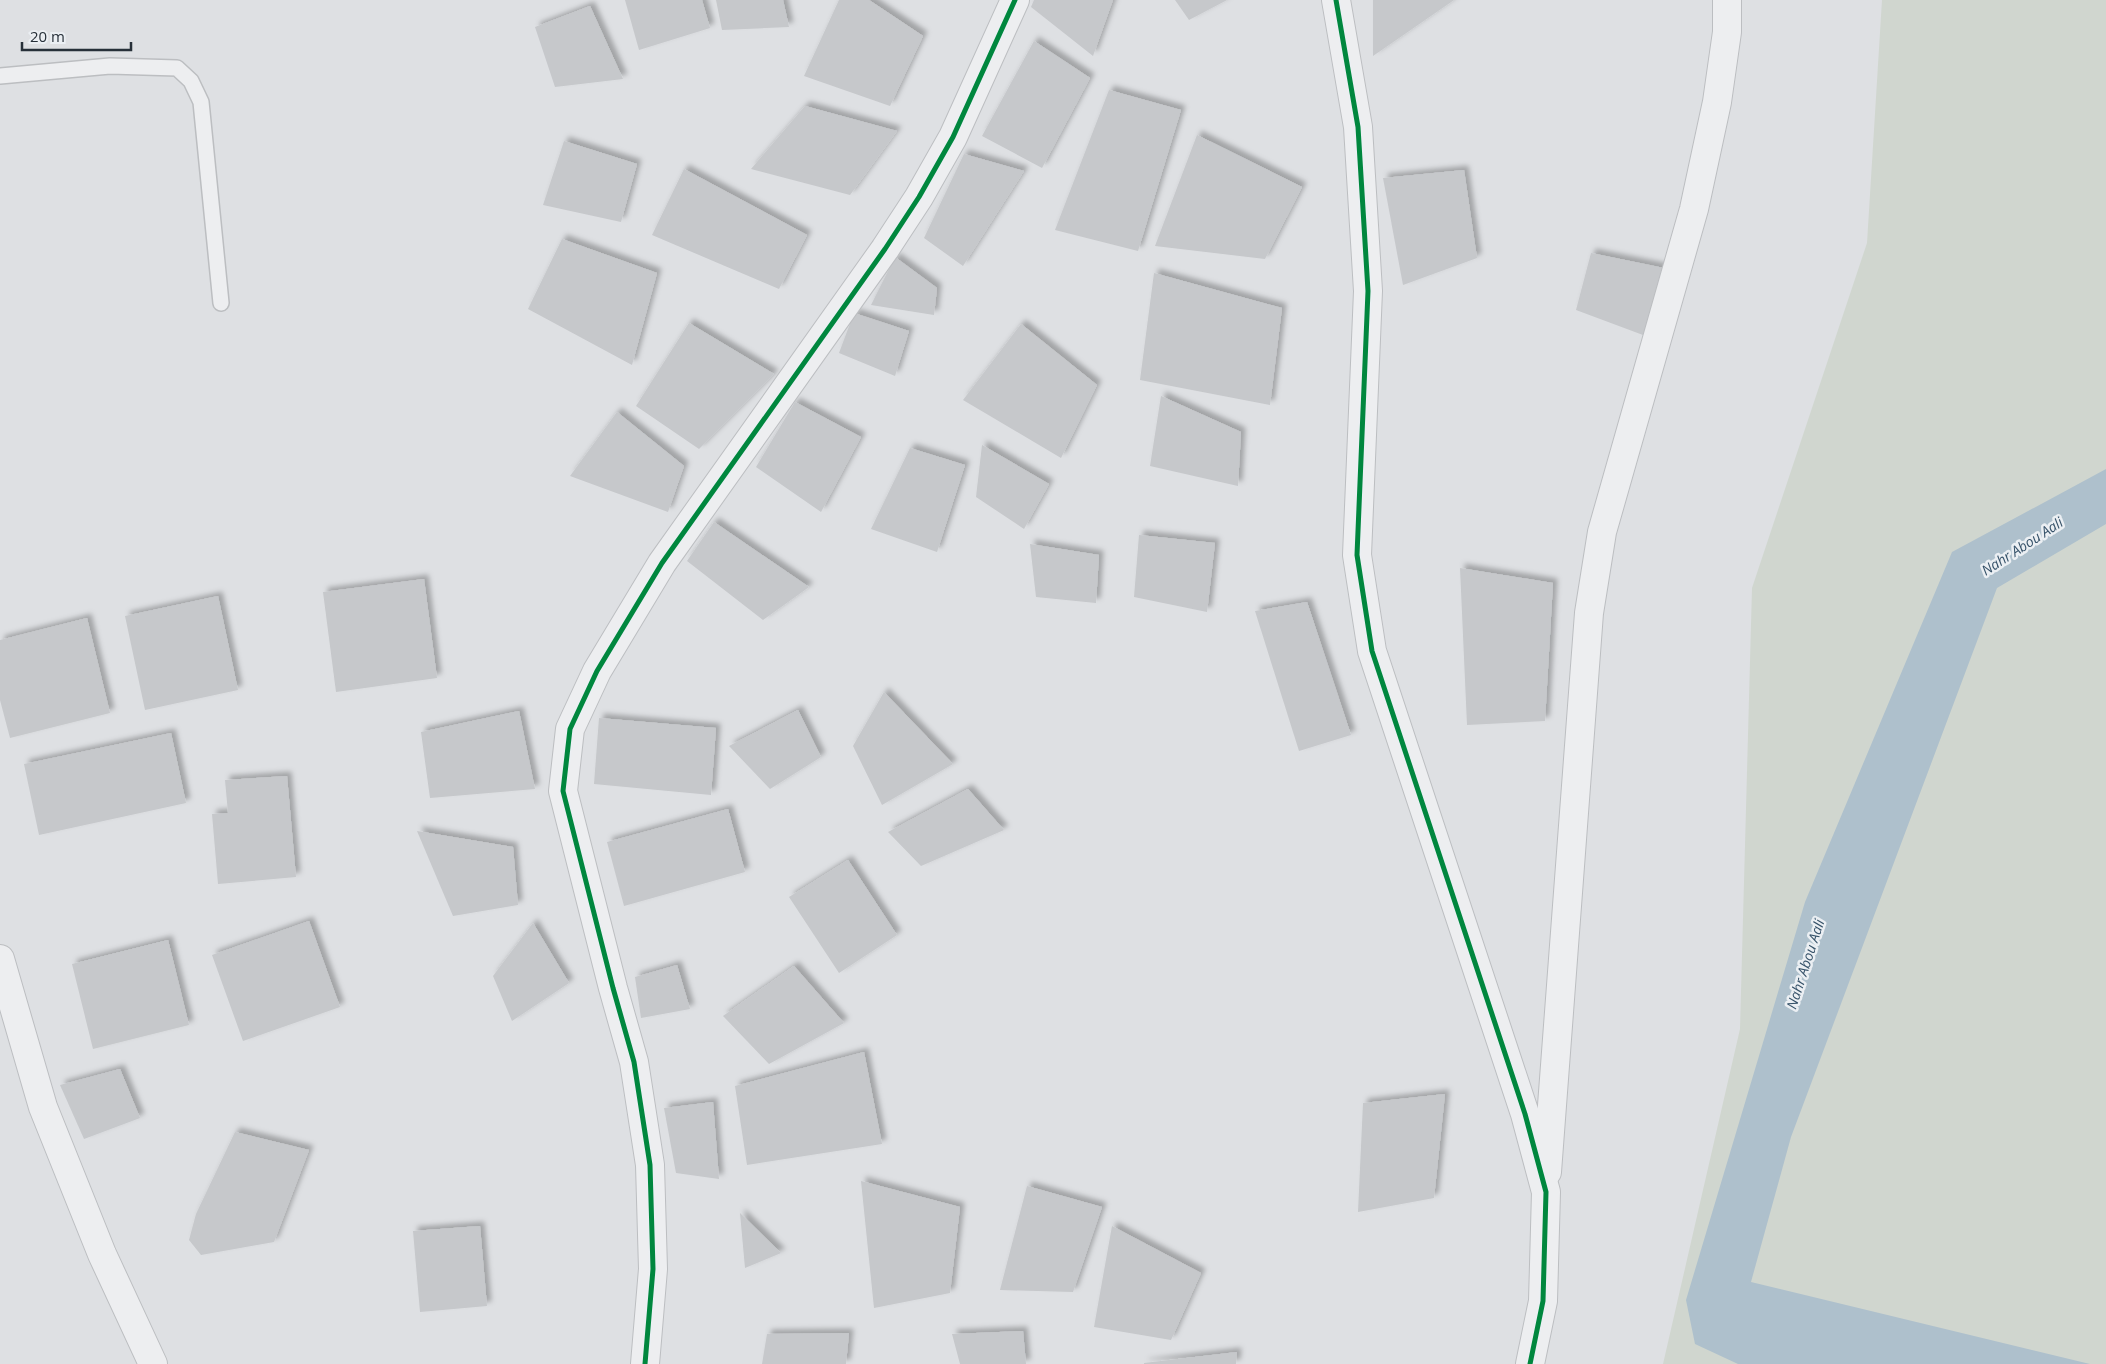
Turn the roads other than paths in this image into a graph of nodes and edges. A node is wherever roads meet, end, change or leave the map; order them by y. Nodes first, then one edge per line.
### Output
1 (1015, 0) edge
2 (1336, 0) edge
3 (1727, 0) edge
4 (0, 76) edge
5 (221, 303) dead end
6 (0, 959) edge
7 (5, 990) edge
8 (1546, 1192) junction
9 (153, 1364) edge
10 (645, 1364) edge
11 (1530, 1364) edge

1 - 10 street
2 - 8 street
3 - 8 street
4 - 5 lane
6 - 7 street
7 - 9 street
8 - 11 street

